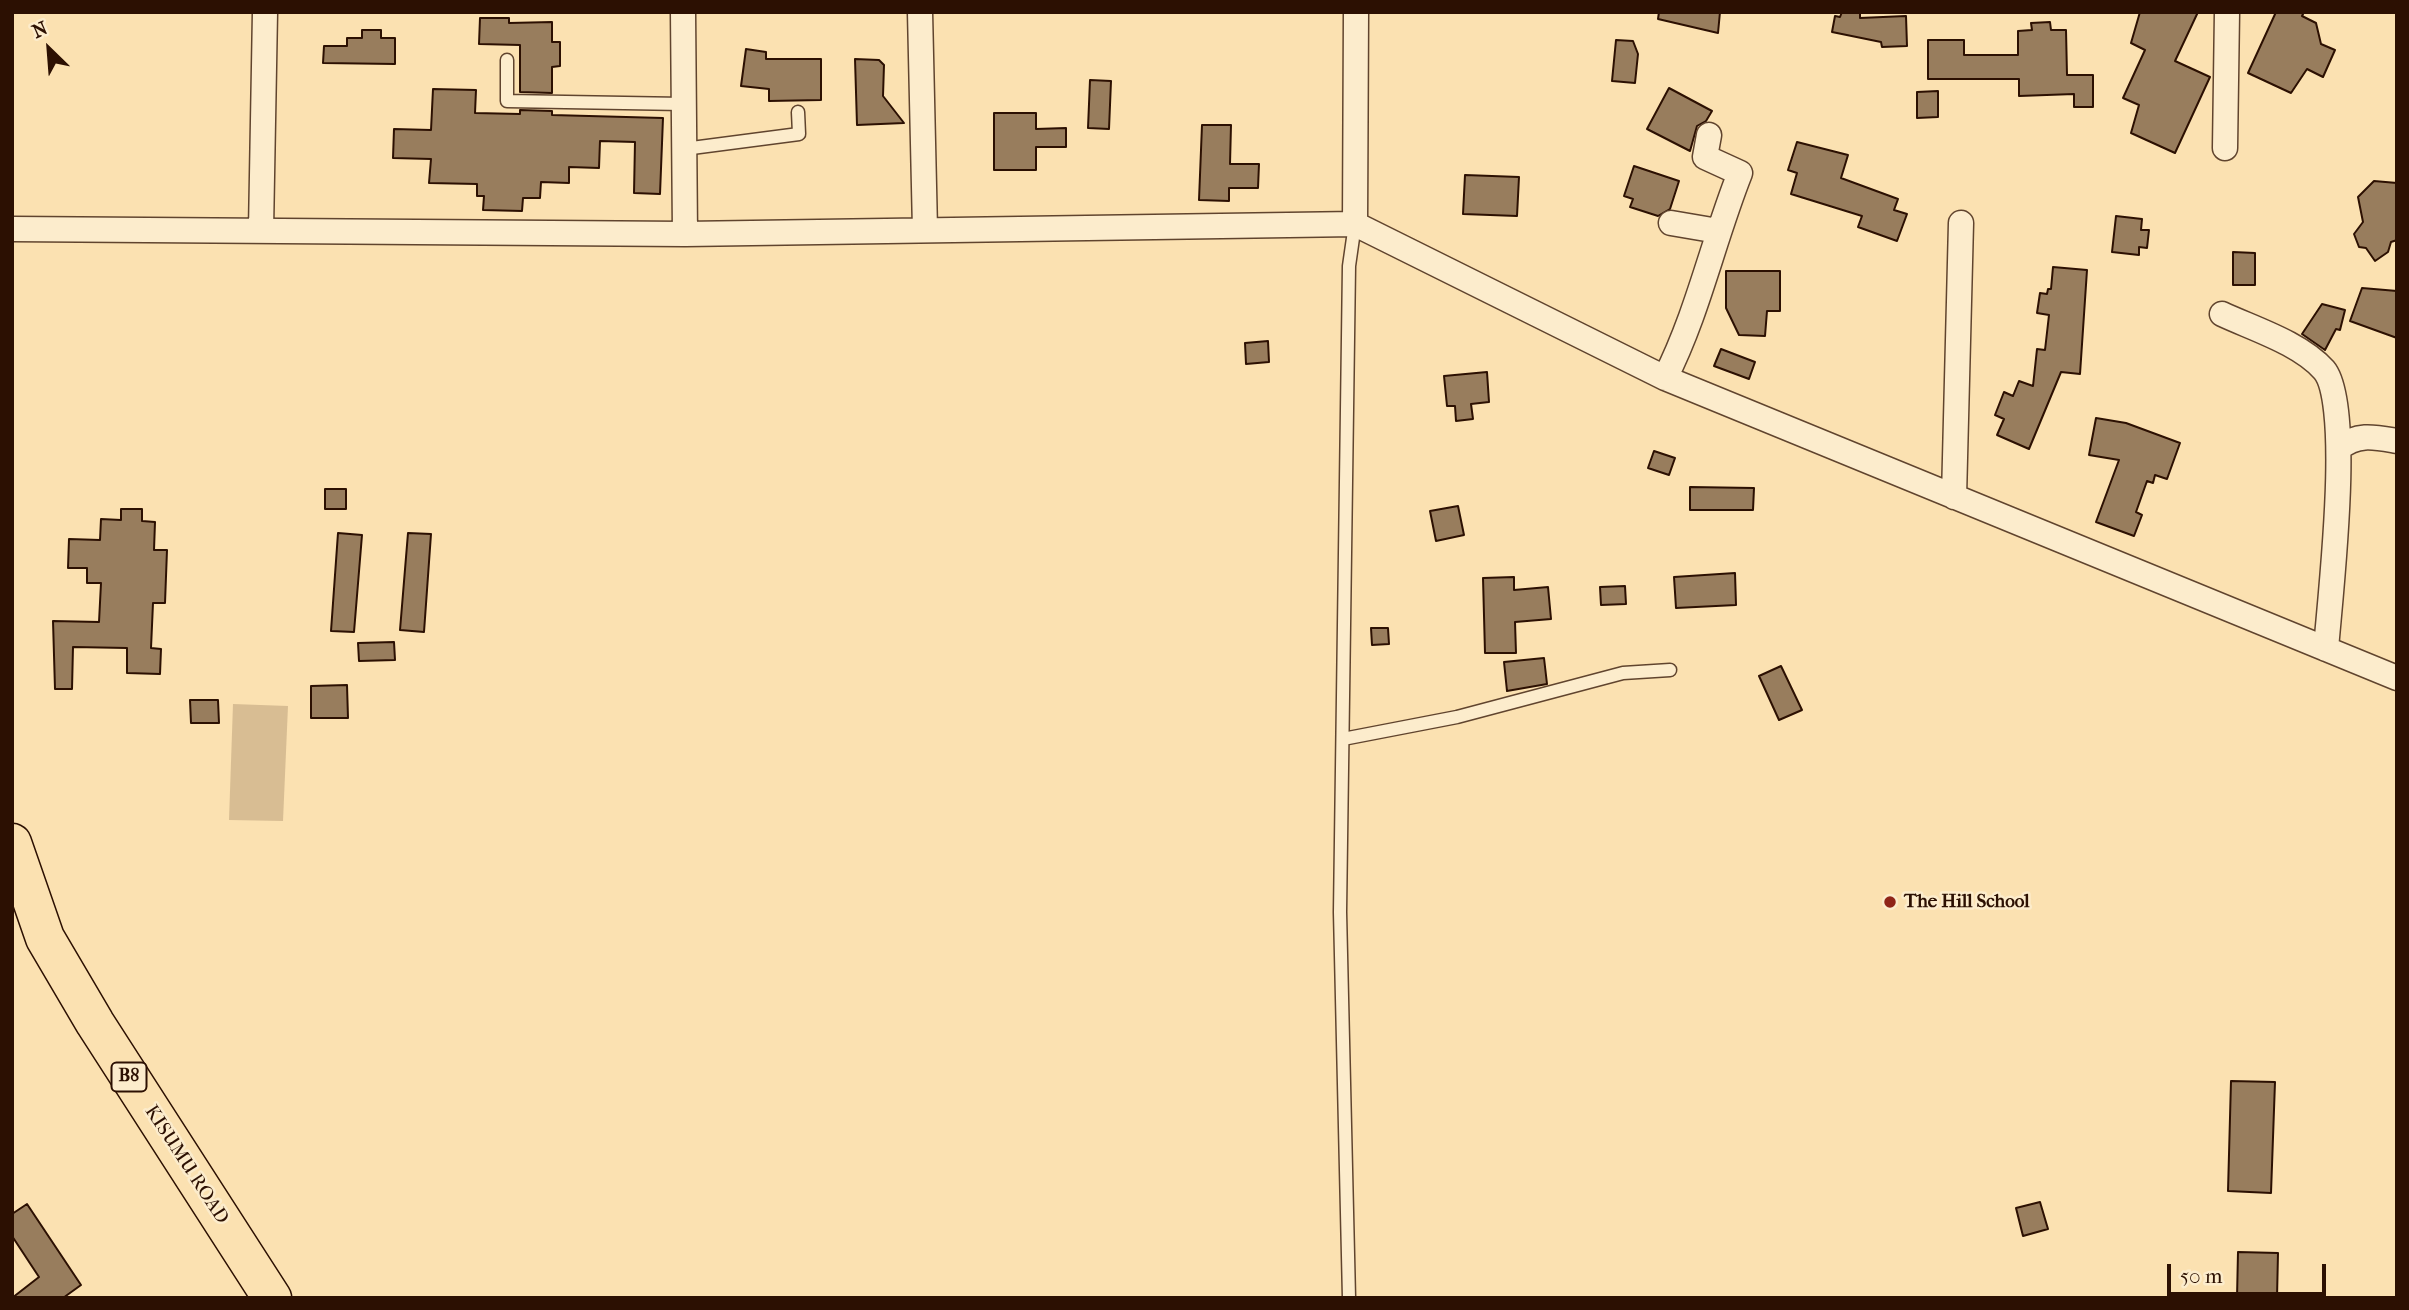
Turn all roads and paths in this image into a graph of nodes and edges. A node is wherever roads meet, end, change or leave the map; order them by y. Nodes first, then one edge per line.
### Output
1 (265, 12) edge
2 (683, 12) edge
3 (920, 12) edge
4 (1356, 12) edge
5 (2227, 12) edge
6 (507, 60) dead end
7 (683, 104) junction
8 (798, 112) dead end
9 (1709, 135) dead end
10 (2225, 148) dead end
11 (684, 149) junction
12 (1671, 223) dead end
13 (1962, 223) dead end
14 (1355, 224) junction
15 (12, 229) edge
16 (261, 230) junction
17 (925, 230) junction
18 (1717, 231) junction
19 (685, 234) junction
20 (2222, 314) dead end
21 (1665, 378) junction
22 (2397, 441) edge
23 (2339, 448) junction
24 (1954, 496) junction
25 (2326, 649) junction
26 (1670, 670) dead end
27 (2397, 678) edge
28 (1343, 739) junction
29 (12, 843) edge
30 (272, 1298) edge
31 (1349, 1298) edge

1 - 16 street
2 - 7 street
3 - 17 street
4 - 14 street
5 - 10 street
6 - 7 lane
7 - 11 street
8 - 11 lane
9 - 18 street
11 - 19 street
12 - 18 street
13 - 24 street
14 - 17 street
14 - 21 street
14 - 28 lane
15 - 16 street
16 - 19 street
17 - 19 street
18 - 21 street
20 - 23 street
21 - 24 street
22 - 23 street
23 - 25 street
24 - 25 street
25 - 27 street
26 - 28 lane
28 - 31 lane
29 - 30 highway, KISUMU ROAD / B8

